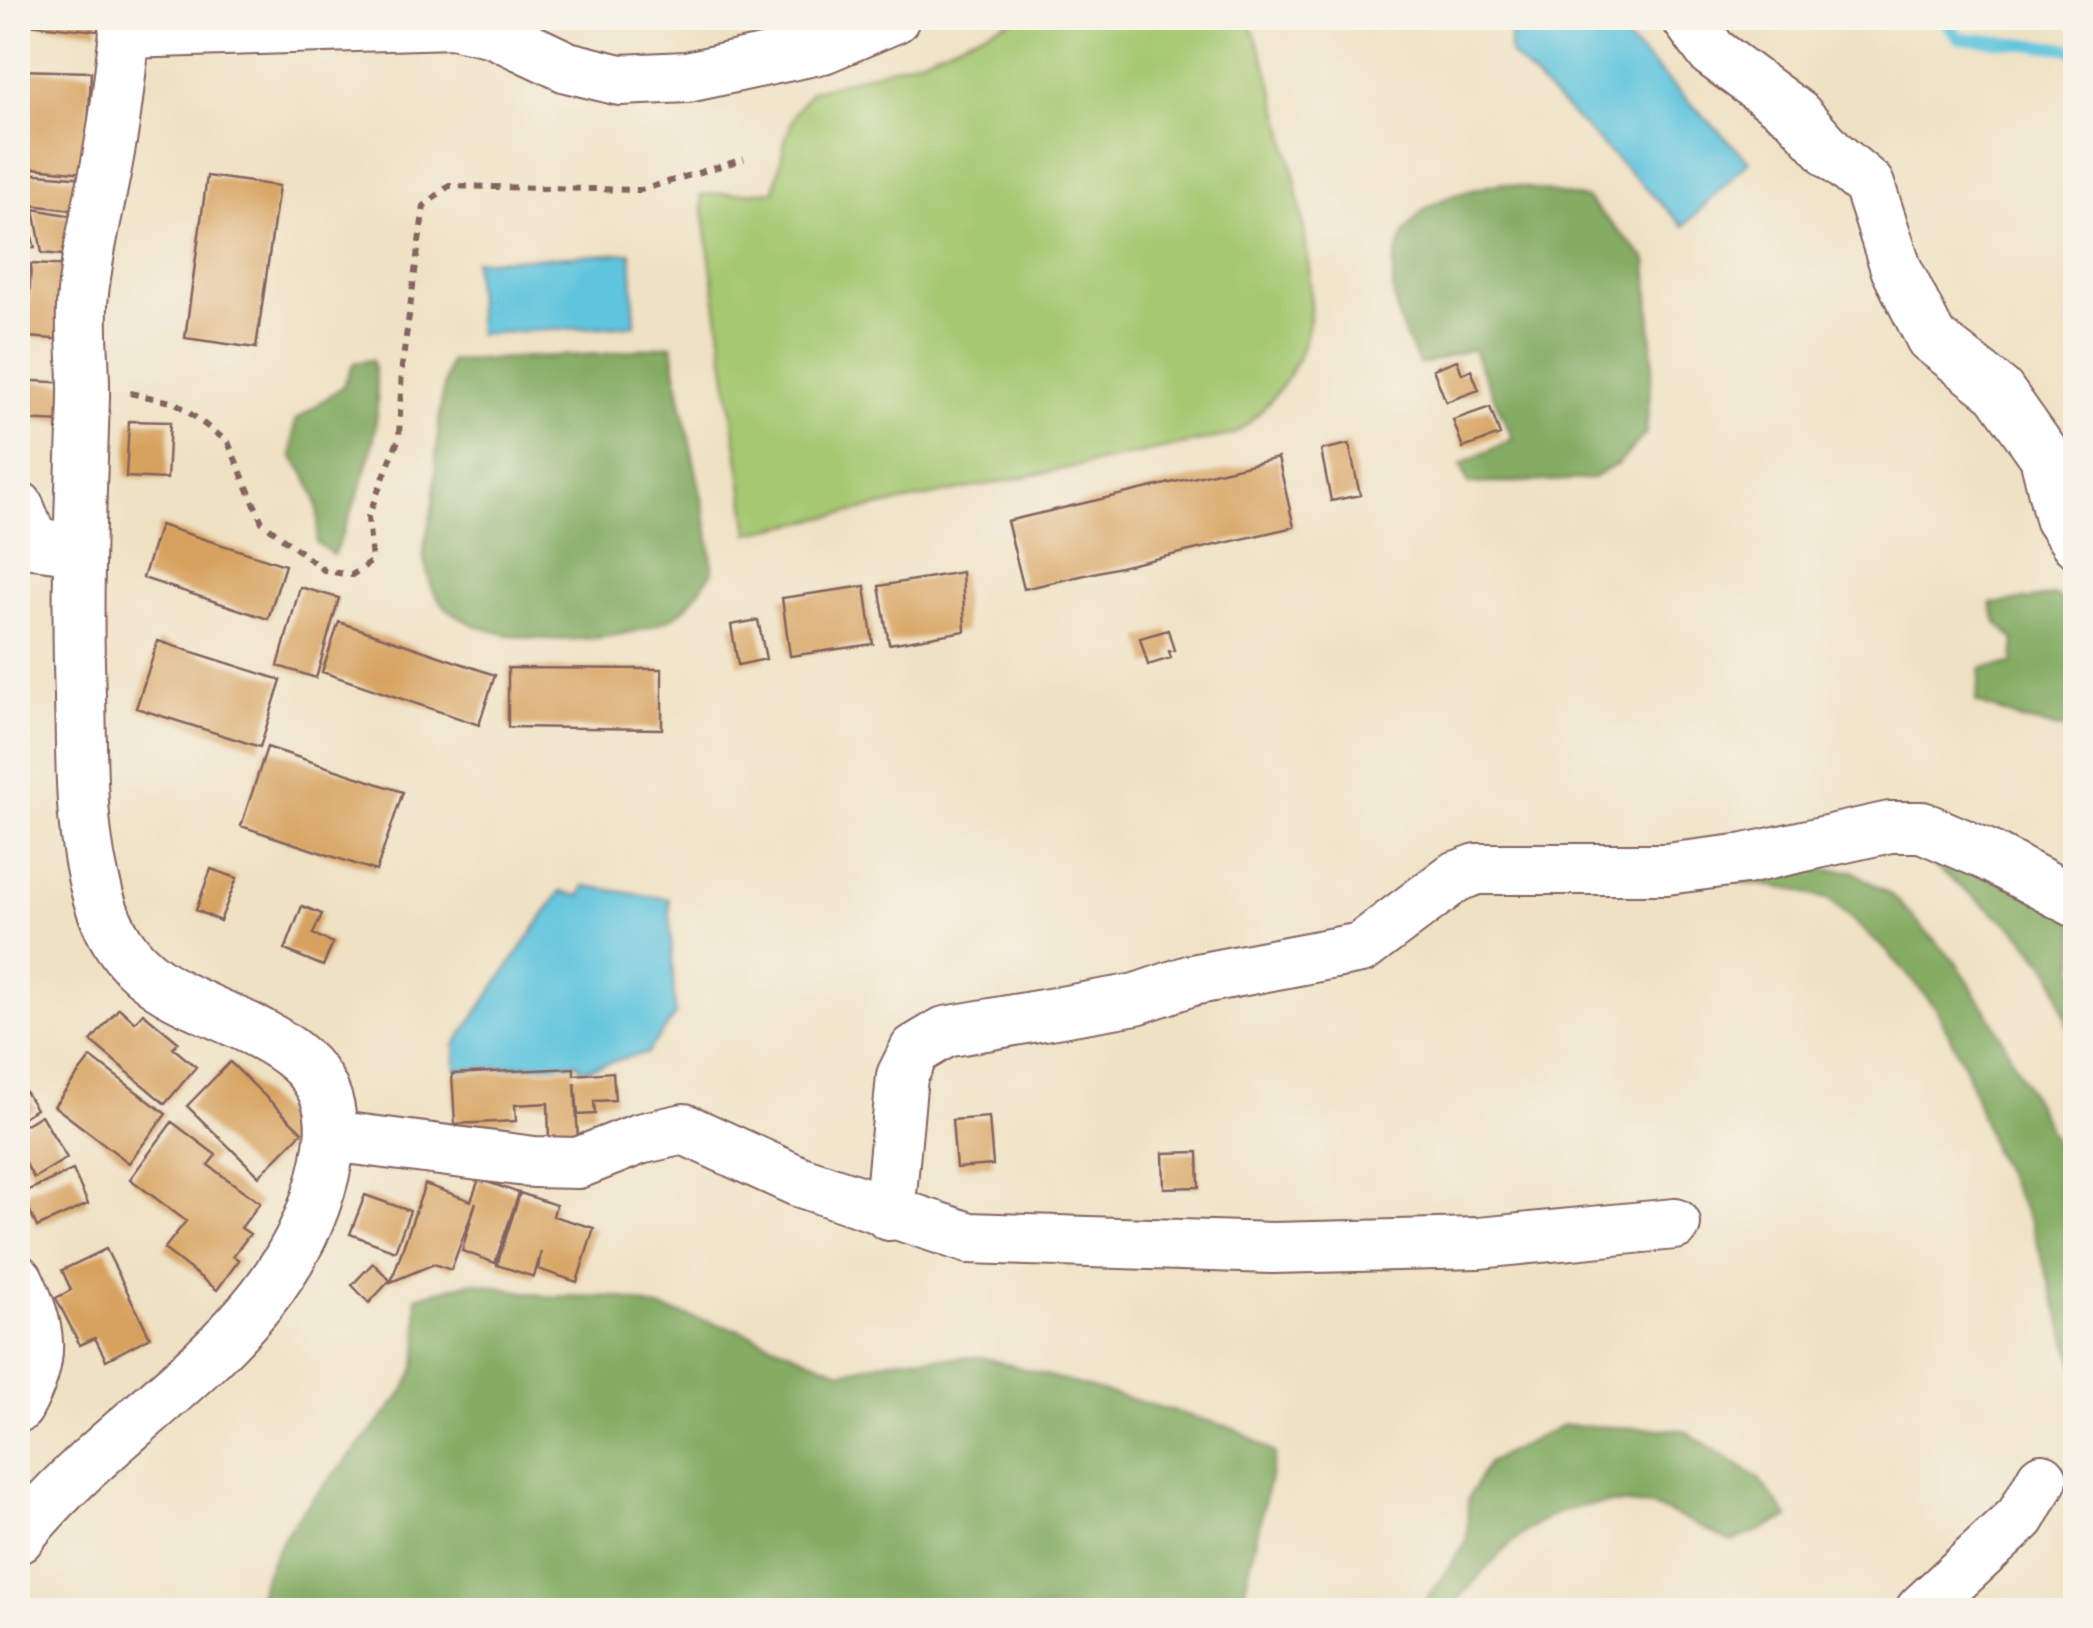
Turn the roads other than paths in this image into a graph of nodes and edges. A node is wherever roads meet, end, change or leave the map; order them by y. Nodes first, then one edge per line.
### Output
1 (894, 18) edge
2 (1687, 18) edge
3 (124, 25) edge
4 (18, 506) edge
5 (2076, 542) edge
6 (80, 550) junction
7 (2076, 902) edge
8 (331, 1136) junction
9 (889, 1215) junction
10 (1675, 1224) dead end
11 (18, 1280) edge
12 (18, 1407) edge
13 (2042, 1480) dead end
14 (18, 1538) edge
15 (1921, 1610) edge

1 - 3 street
2 - 5 street
3 - 6 street
4 - 6 street
6 - 8 street
7 - 9 street
8 - 9 street
8 - 14 street
9 - 10 street
11 - 12 street
13 - 15 street

